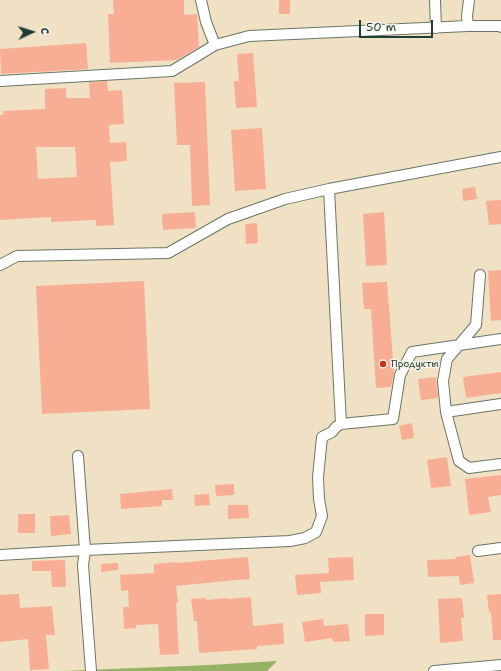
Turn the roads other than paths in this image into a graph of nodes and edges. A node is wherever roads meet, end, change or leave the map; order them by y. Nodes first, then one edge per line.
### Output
1 (202, 0) edge
2 (435, 0) edge
3 (468, 1) edge
4 (468, 26) junction
5 (501, 27) edge
6 (436, 28) junction
7 (215, 45) junction
8 (0, 81) edge
9 (501, 157) edge
10 (329, 189) junction
11 (0, 265) edge
12 (480, 275) dead end
13 (501, 339) edge
14 (458, 345) junction
15 (501, 404) edge
16 (446, 412) junction
17 (341, 424) junction
18 (78, 456) dead end
19 (501, 464) edge
20 (501, 548) edge
21 (85, 550) junction
22 (478, 551) dead end
23 (0, 555) edge
24 (501, 665) edge
25 (91, 671) edge
26 (434, 671) edge

1 - 7 street
2 - 6 street
3 - 4 street
4 - 5 street
4 - 6 street
6 - 7 street
7 - 8 street
9 - 10 street
10 - 11 street
10 - 17 street
12 - 14 street
13 - 14 street
14 - 16 street
14 - 17 street
15 - 16 street
16 - 19 street
17 - 21 street
18 - 21 street
20 - 22 street
21 - 23 street
21 - 25 street
24 - 26 street

